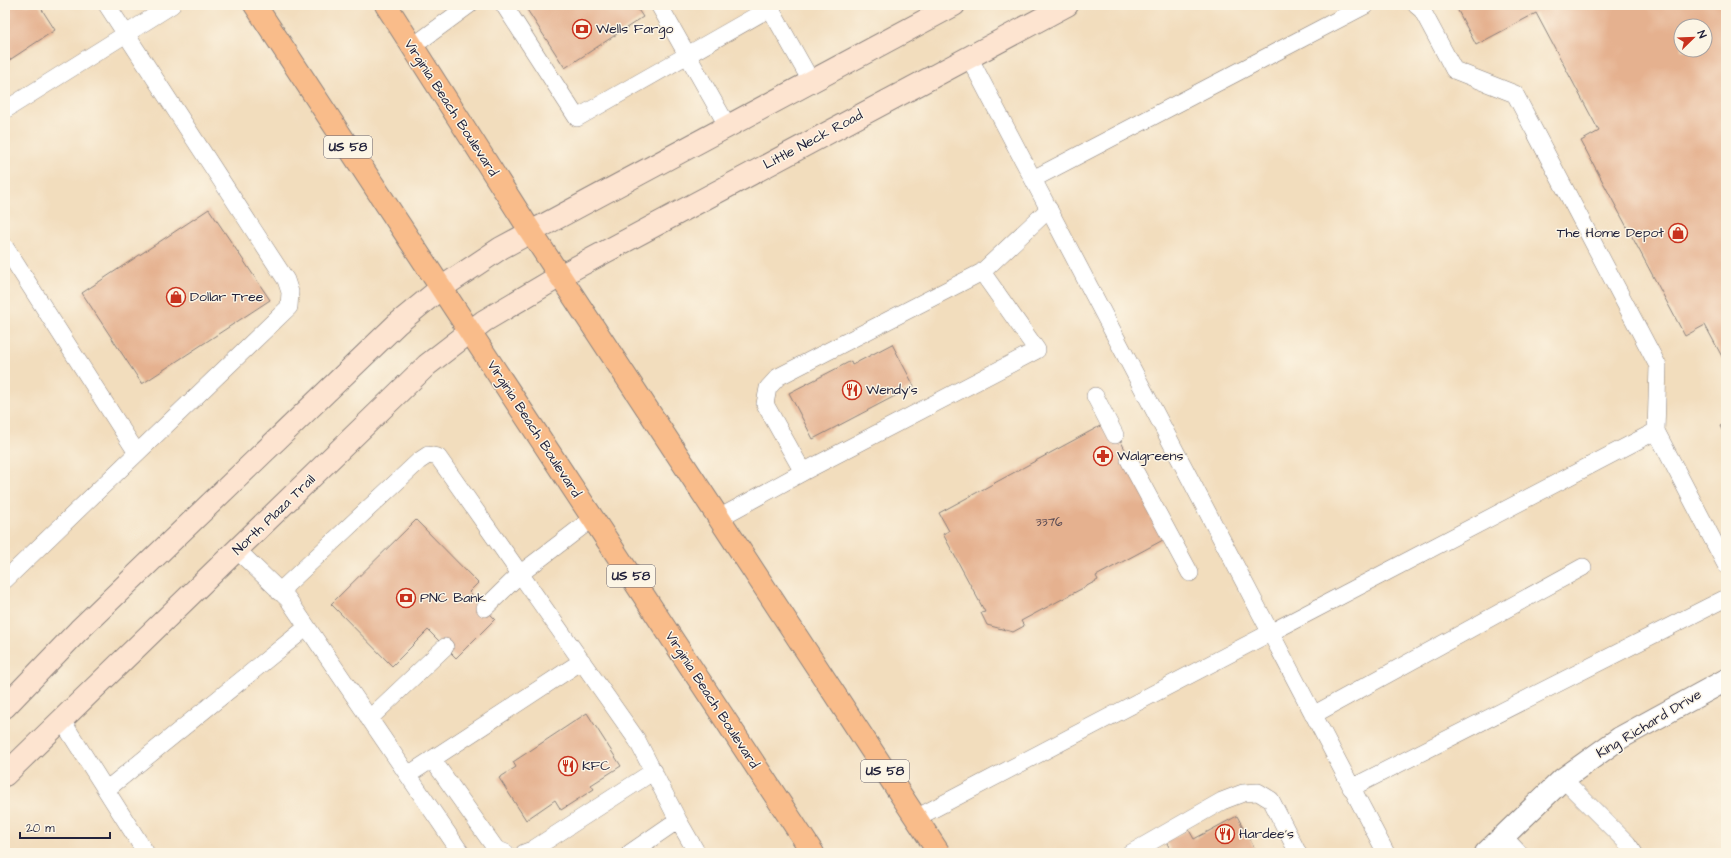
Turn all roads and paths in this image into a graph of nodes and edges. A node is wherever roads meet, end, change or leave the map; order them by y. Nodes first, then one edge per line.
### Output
1 (107, 5) edge
2 (172, 5) edge
3 (255, 5) edge
4 (386, 5) edge
5 (469, 5) edge
6 (504, 5) edge
7 (659, 5) edge
8 (954, 5) edge
9 (1067, 5) edge
10 (1366, 5) edge
11 (1416, 5) edge
12 (771, 6) edge
13 (126, 33) junction
14 (412, 47) junction
15 (687, 55) junction
16 (969, 57) junction
17 (811, 81) junction
18 (5, 110) edge
19 (727, 125) junction
20 (1033, 179) junction
21 (1049, 209) junction
22 (531, 232) junction
23 (5, 247) edge
24 (982, 272) junction
25 (560, 276) junction
26 (441, 288) junction
27 (470, 331) junction
28 (1095, 396) dead end
29 (1656, 431) junction
30 (1115, 435) dead end
31 (137, 453) junction
32 (1129, 460) dead end
33 (803, 472) junction
34 (593, 518) junction
35 (719, 518) junction
36 (238, 550) junction
37 (1726, 565) edge
38 (1584, 567) dead end
39 (1190, 573) dead end
40 (520, 574) junction
41 (5, 580) edge
42 (280, 592) junction
43 (1726, 598) edge
44 (485, 608) dead end
45 (307, 627) junction
46 (1270, 633) junction
47 (444, 647) dead end
48 (582, 662) junction
49 (1726, 680) edge
50 (5, 707) edge
51 (1313, 715) junction
52 (61, 719) junction
53 (369, 719) junction
54 (432, 759) junction
55 (654, 771) junction
56 (5, 775) edge
57 (408, 775) junction
58 (1563, 779) junction
59 (1351, 788) junction
60 (106, 790) junction
61 (916, 818) junction
62 (678, 820) junction
63 (1503, 836) junction
64 (145, 852) edge
65 (461, 853) edge
66 (506, 853) edge
67 (524, 853) edge
68 (630, 853) edge
69 (697, 853) edge
70 (813, 853) edge
71 (939, 853) edge
72 (1131, 853) edge
73 (1298, 853) edge
74 (1386, 853) edge
75 (1486, 853) edge
76 (1519, 853) edge
77 (1634, 853) edge

1 - 13 lane
2 - 13 lane
3 - 26 main road, Virginia Beach Boulevard / US 58
4 - 14 main road, Virginia Beach Boulevard / US 58
5 - 14 lane
6 - 15 lane
7 - 15 lane
8 - 17 main road
9 - 16 main road, Little Neck Road
10 - 20 lane
11 - 29 lane
12 - 15 lane
12 - 17 lane
13 - 18 lane
13 - 31 lane
14 - 22 main road, Virginia Beach Boulevard / US 58
15 - 19 lane
16 - 20 lane
16 - 25 main road, Little Neck Road
17 - 19 main road
19 - 22 main road
20 - 21 lane
21 - 24 lane
21 - 46 lane
22 - 25 main road, Virginia Beach Boulevard / US 58
22 - 26 main road
23 - 31 lane
24 - 33 lane
24 - 33 lane
25 - 27 main road, North Plaza Trail
25 - 35 main road, Virginia Beach Boulevard / US 58
26 - 27 main road, Virginia Beach Boulevard / US 58
26 - 50 main road
27 - 34 main road, Virginia Beach Boulevard / US 58
27 - 36 main road, North Plaza Trail
28 - 30 lane
29 - 37 lane
29 - 46 lane
31 - 41 lane
32 - 39 lane
33 - 35 lane
34 - 40 lane
34 - 70 main road, Virginia Beach Boulevard / US 58
35 - 61 main road, Virginia Beach Boulevard / US 58
36 - 42 lane
36 - 52 main road, North Plaza Trail
38 - 51 lane
40 - 42 lane
40 - 44 lane
40 - 48 lane
42 - 45 lane
43 - 59 lane
45 - 53 lane
45 - 60 lane
46 - 51 lane
46 - 61 lane
47 - 53 lane
48 - 54 lane
48 - 55 lane
49 - 58 street, King Richard Drive
51 - 59 lane
52 - 56 main road, North Plaza Trail
52 - 60 lane
53 - 57 lane
54 - 57 lane
54 - 66 lane
55 - 62 lane
55 - 67 lane
57 - 65 lane
58 - 63 street, King Richard Drive
58 - 77 lane
59 - 74 lane
60 - 64 lane
61 - 71 main road, Virginia Beach Boulevard / US 58
62 - 68 lane
62 - 69 lane
63 - 75 street, King Richard Drive
63 - 76 lane
72 - 73 lane

